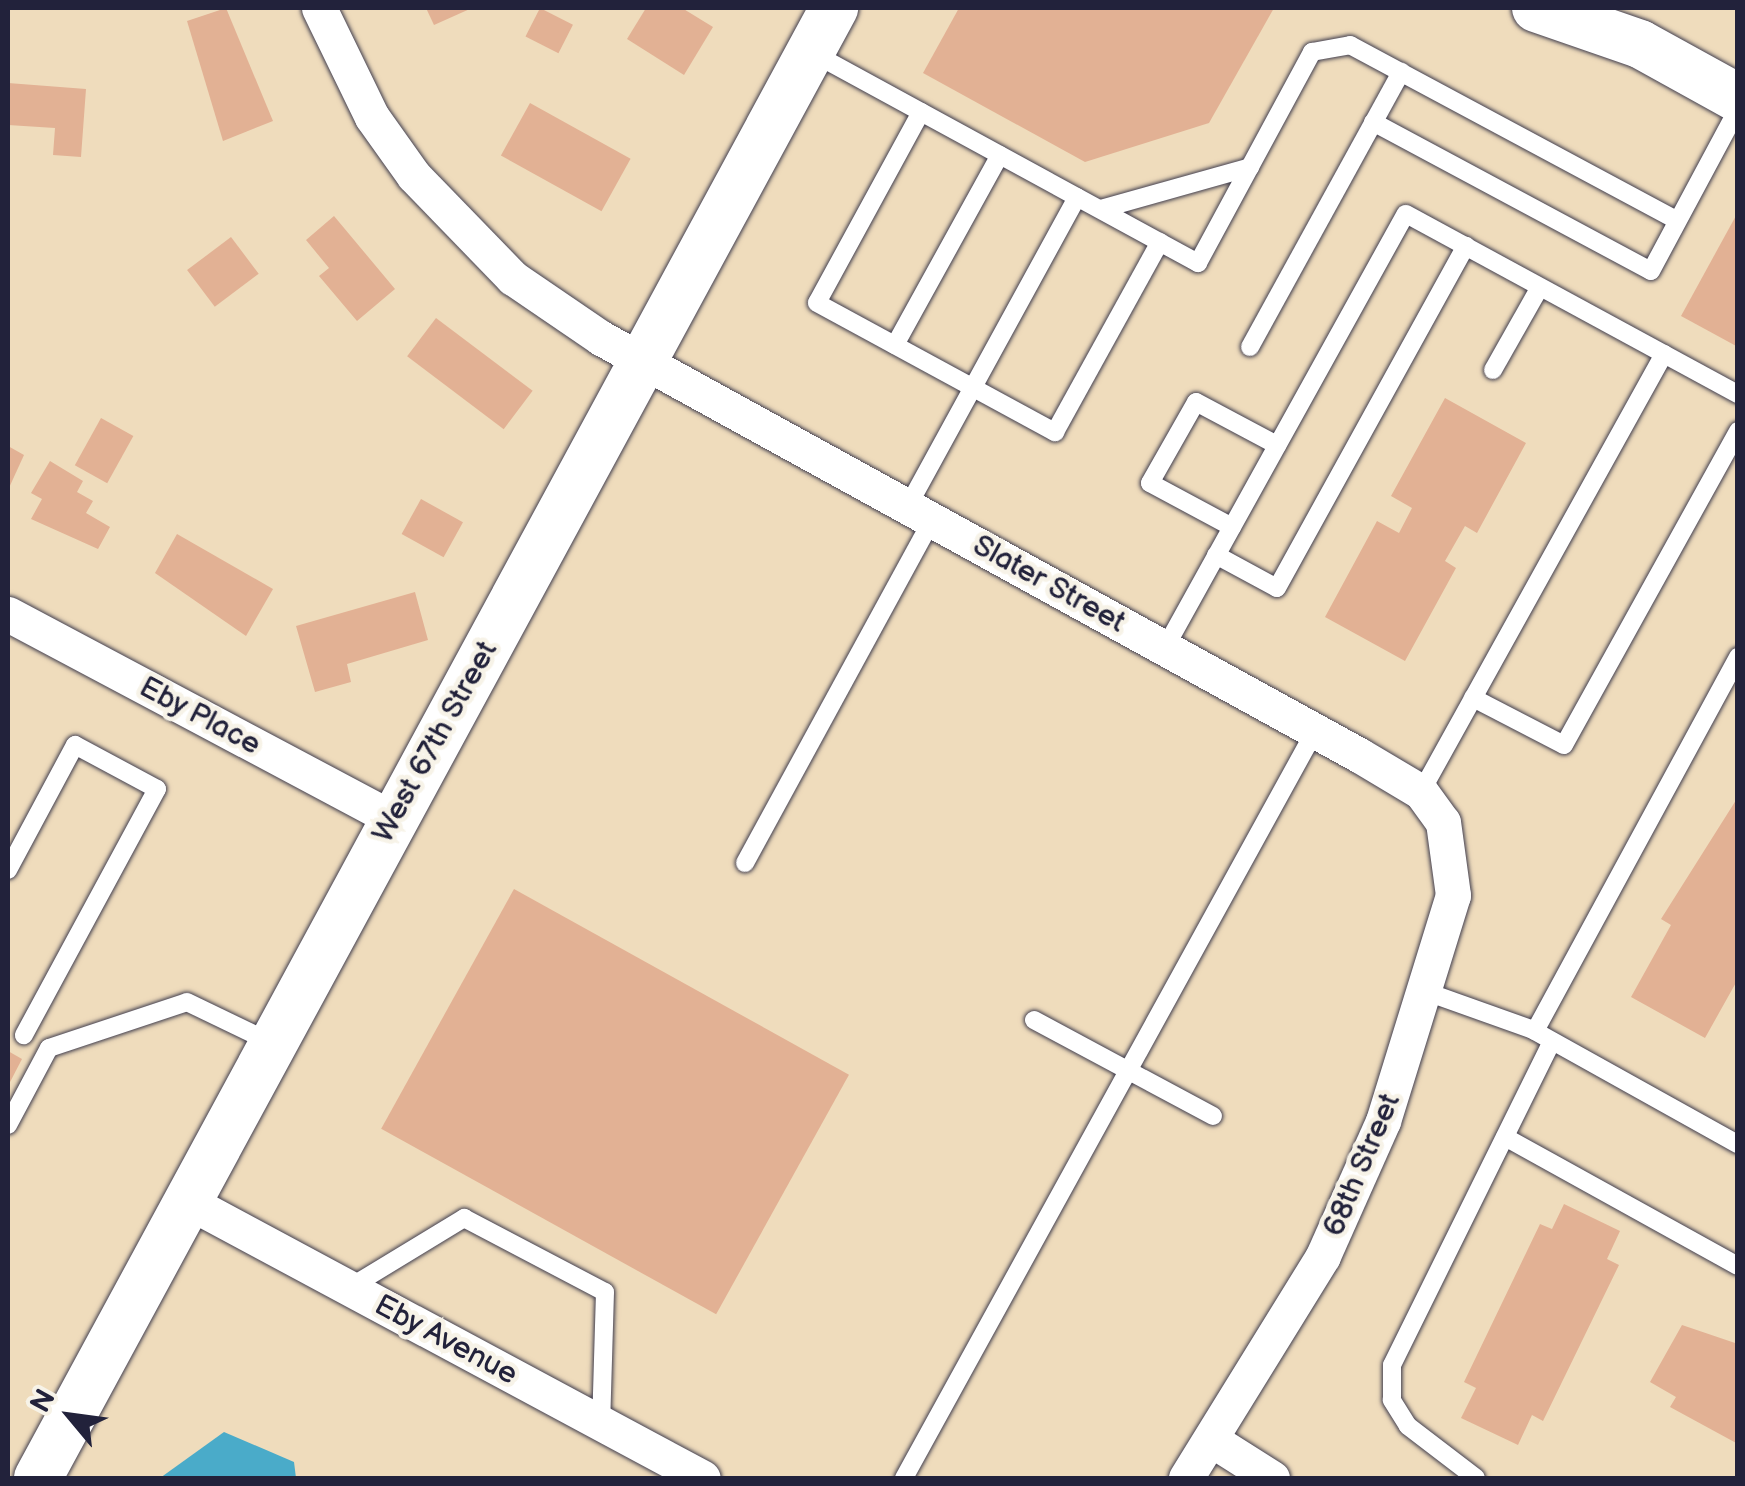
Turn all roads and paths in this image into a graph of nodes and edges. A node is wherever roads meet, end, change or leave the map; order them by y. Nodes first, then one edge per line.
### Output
1 (320, 8) edge
2 (834, 8) edge
3 (1536, 8) edge
4 (1598, 8) edge
5 (1640, 44) junction
6 (810, 52) junction
7 (1400, 72) junction
8 (1738, 98) edge
9 (1738, 109) edge
10 (921, 112) junction
11 (1373, 122) junction
12 (1000, 155) junction
13 (1250, 167) junction
14 (1077, 197) junction
15 (1100, 210) junction
16 (1677, 220) junction
17 (1160, 242) junction
18 (1466, 246) junction
19 (1540, 286) junction
20 (894, 345) junction
21 (1250, 347) dead end
22 (1664, 354) junction
23 (643, 360) junction
24 (1494, 370) dead end
25 (974, 387) junction
26 (1738, 394) edge
27 (1738, 431) edge
28 (1277, 446) junction
29 (920, 513) junction
30 (1232, 527) junction
31 (1216, 556) junction
32 (8, 614) edge
33 (1164, 648) junction
34 (1738, 656) edge
35 (1473, 698) junction
36 (1315, 731) junction
37 (1421, 792) junction
38 (392, 819) junction
39 (1443, 822) joint
40 (746, 863) dead end
41 (8, 870) edge
42 (1428, 992) junction
43 (1034, 1020) dead end
44 (16, 1030) edge
45 (1535, 1031) junction
46 (1552, 1041) junction
47 (273, 1044) junction
48 (49, 1048) junction
49 (1129, 1070) junction
50 (1213, 1116) dead end
51 (8, 1125) edge
52 (1505, 1137) junction
53 (1738, 1144) edge
54 (189, 1202) junction
55 (1738, 1266) edge
56 (348, 1288) junction
57 (602, 1424) junction
58 (1212, 1440) junction
59 (38, 1478) edge
60 (704, 1478) edge
61 (904, 1478) edge
62 (1186, 1478) edge
63 (1272, 1478) edge
64 (1476, 1478) edge

1 - 23 street, Slater Street
2 - 6 street, West 67th Street
3 - 5 street
4 - 5 street
5 - 8 street
6 - 10 lane
6 - 23 street, West 67th Street
7 - 11 lane
7 - 13 lane
7 - 16 lane
9 - 16 lane
10 - 12 lane
10 - 20 lane
11 - 16 lane
11 - 21 lane
12 - 14 lane
12 - 20 lane
13 - 15 lane
13 - 17 lane
14 - 15 lane
14 - 25 lane
15 - 17 lane
17 - 25 lane
18 - 19 lane
18 - 28 lane
18 - 31 lane
19 - 22 lane
19 - 24 lane
20 - 25 lane
22 - 26 lane
22 - 35 lane
23 - 29 street, Slater Street
23 - 38 street, West 67th Street
25 - 29 lane
27 - 35 lane
28 - 30 lane
28 - 30 lane
29 - 33 street, Slater Street
29 - 40 lane
30 - 31 lane
31 - 33 lane
32 - 38 street, Eby Place
33 - 36 street, Slater Street
34 - 45 lane
35 - 37 lane
36 - 37 street, Slater Street
36 - 49 lane
37 - 39 street, Slater Street
38 - 47 street, West 67th Street
39 - 42 street, 68th Street
41 - 44 lane
42 - 45 lane
42 - 58 street, 68th Street
43 - 49 lane
44 - 48 lane
45 - 46 lane
46 - 52 lane
46 - 53 lane
47 - 48 lane
47 - 54 street, West 67th Street
48 - 51 lane
49 - 50 lane
49 - 61 lane
52 - 55 lane
52 - 64 lane
54 - 56 street, Eby Avenue
54 - 59 street, West 67th Street
56 - 57 street, Eby Avenue
56 - 57 lane
57 - 60 street, Eby Avenue
58 - 62 street, 68th Street
58 - 63 street

